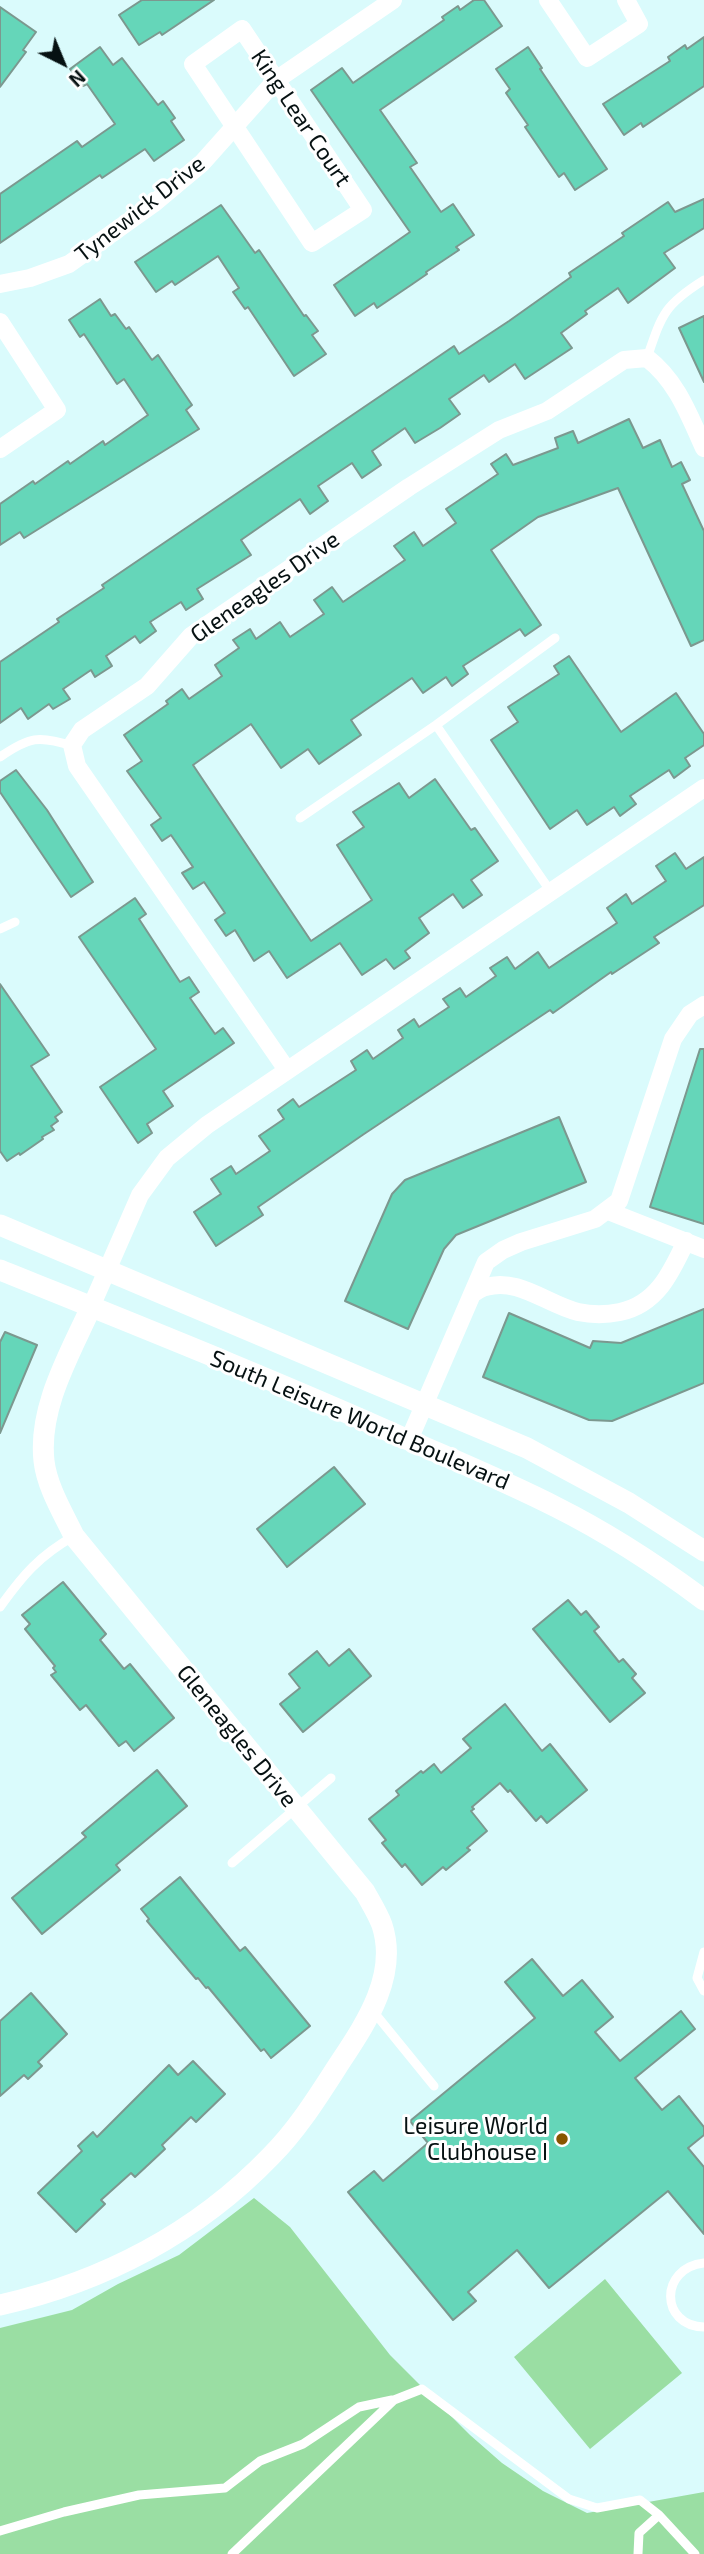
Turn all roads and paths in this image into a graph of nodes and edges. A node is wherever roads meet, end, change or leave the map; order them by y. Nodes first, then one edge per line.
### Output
1 (393, 0) edge
2 (548, 0) edge
3 (626, 0) edge
4 (276, 79) junction
5 (234, 126) junction
6 (704, 280) edge
7 (0, 284) edge
8 (0, 322) edge
9 (647, 358) junction
10 (704, 448) edge
11 (0, 449) edge
12 (555, 638) dead end
13 (436, 725) junction
14 (72, 747) junction
15 (0, 757) edge
16 (704, 788) edge
17 (300, 818) dead end
18 (551, 892) junction
19 (15, 922) dead end
20 (0, 929) edge
21 (704, 1004) edge
22 (287, 1070) junction
23 (608, 1211) junction
24 (0, 1225) edge
25 (686, 1241) junction
26 (704, 1248) edge
27 (0, 1270) edge
28 (107, 1270) junction
29 (472, 1294) junction
30 (91, 1307) junction
31 (425, 1404) junction
32 (409, 1440) junction
33 (74, 1536) junction
34 (704, 1551) edge
35 (704, 1600) edge
36 (0, 1607) edge
37 (331, 1778) dead end
38 (296, 1808) junction
39 (232, 1863) dead end
40 (704, 1952) edge
41 (704, 1991) edge
42 (372, 2010) junction
43 (434, 2086) dead end
44 (704, 2263) edge
45 (0, 2305) edge
46 (704, 2327) edge
47 (394, 2400) junction
48 (659, 2515) junction
49 (0, 2531) edge
50 (232, 2554) edge
51 (639, 2554) edge
52 (695, 2554) edge

1 - 4 street, Tynewick Drive
2 - 3 street
4 - 5 street, Tynewick Drive
4 - 5 street, King Lear Court
4 - 5 street, King Lear Court
5 - 7 street, Tynewick Drive
6 - 9 lane
8 - 11 street
9 - 10 street
9 - 14 street, Gleneagles Drive
12 - 13 lane
13 - 17 lane
13 - 18 lane
14 - 15 lane
14 - 22 street
16 - 18 street, Gleneagles Drive
18 - 22 street, Gleneagles Drive
19 - 20 lane
21 - 23 street
22 - 28 street, Gleneagles Drive
23 - 25 street
23 - 29 street
24 - 28 street, South Leisure World Boulevard
25 - 26 street
25 - 29 street
27 - 30 street, South Leisure World Boulevard
28 - 30 street, Gleneagles Drive
28 - 31 street, South Leisure World Boulevard
29 - 31 street
30 - 32 street, South Leisure World Boulevard
30 - 33 street, Gleneagles Drive
31 - 32 street
31 - 34 street, South Leisure World Boulevard
32 - 35 street, South Leisure World Boulevard
33 - 36 lane
33 - 38 street, Gleneagles Drive
37 - 38 lane
38 - 39 lane
38 - 42 street, Gleneagles Drive
40 - 41 lane
42 - 43 lane
42 - 45 street, Gleneagles Drive
44 - 46 lane
47 - 48 lane
47 - 49 lane
47 - 50 lane
48 - 51 lane
48 - 52 lane

